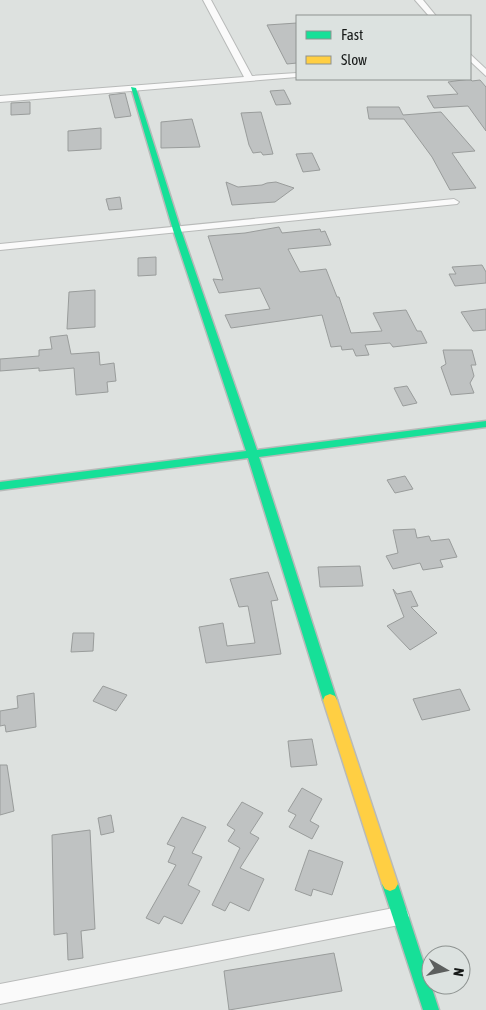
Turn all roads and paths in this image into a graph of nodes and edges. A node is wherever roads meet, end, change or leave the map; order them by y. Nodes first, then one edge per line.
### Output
1 (207, 0) edge
2 (419, 0) edge
3 (433, 15) edge
4 (471, 60) edge
5 (486, 74) edge
6 (296, 75) edge
7 (248, 78) junction
8 (133, 88) junction
9 (0, 99) edge
10 (454, 202) dead end
11 (177, 230) junction
12 (0, 247) edge
13 (486, 424) edge
14 (252, 452) junction
15 (0, 486) edge
16 (400, 916) junction
17 (0, 994) edge
18 (431, 1010) edge

1 - 7 street
2 - 3 street
4 - 5 street
6 - 7 street
7 - 8 street
8 - 9 street
8 - 11 street
10 - 11 street
11 - 12 street
11 - 14 street
13 - 14 street
14 - 15 street
14 - 16 street
16 - 17 street
16 - 18 street

